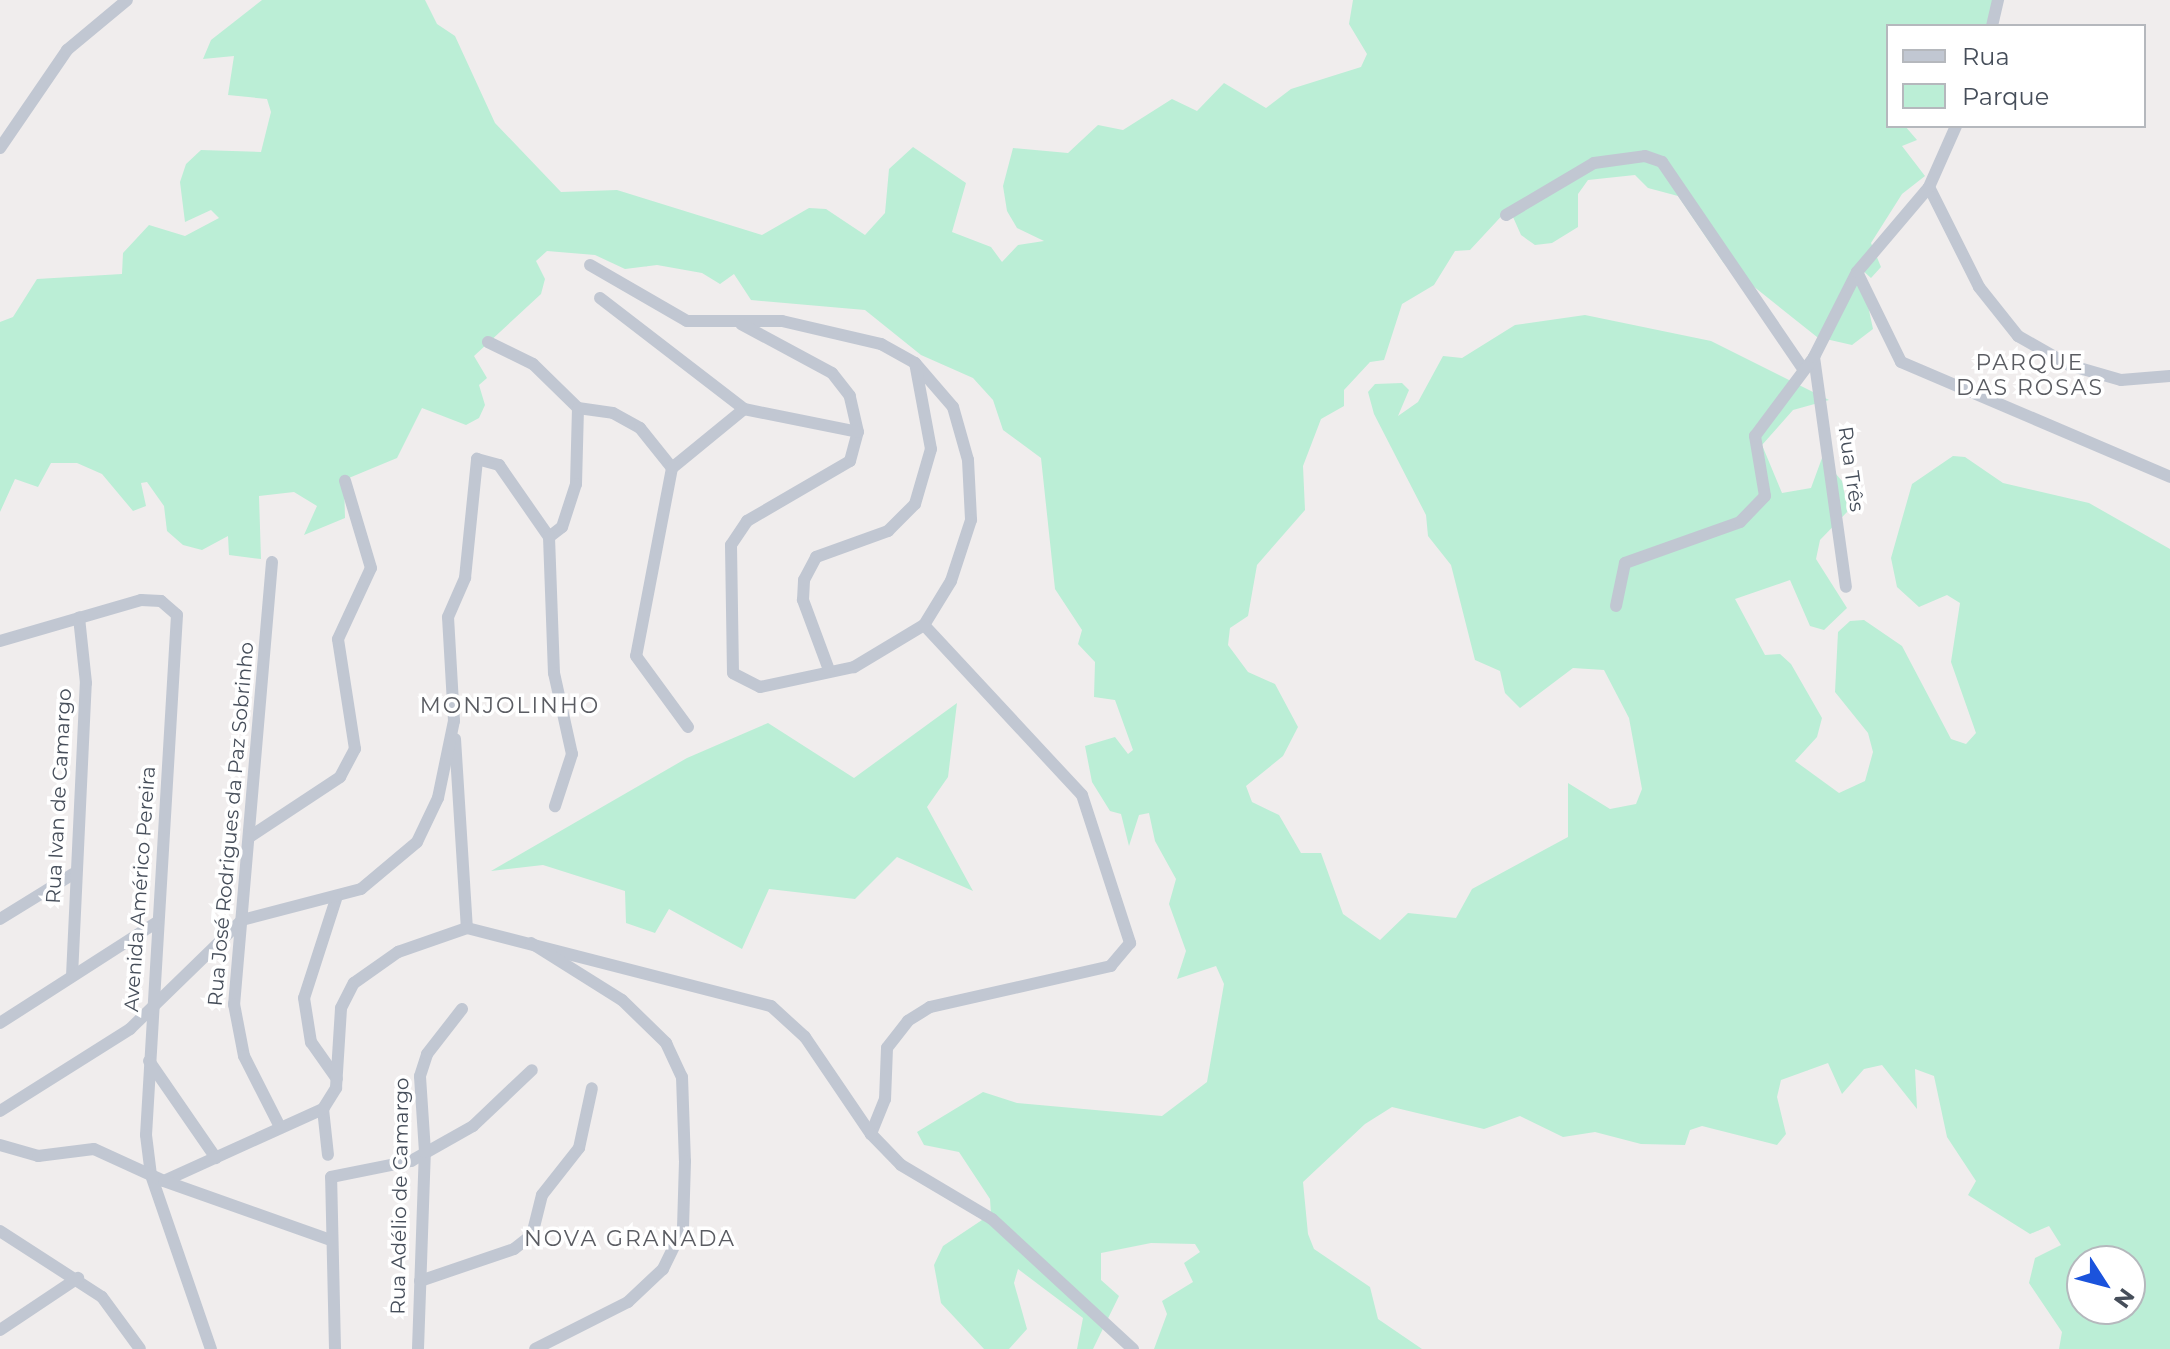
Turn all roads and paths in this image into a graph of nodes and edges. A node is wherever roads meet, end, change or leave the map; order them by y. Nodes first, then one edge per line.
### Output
1 (127, 0) edge
2 (1998, 0) edge
3 (1992, 24) edge
4 (1955, 128) edge
5 (0, 148) edge
6 (1929, 187) junction
7 (1506, 215) dead end
8 (590, 265) dead end
9 (1857, 272) junction
10 (600, 298) dead end
11 (741, 324) junction
12 (488, 342) dead end
13 (1814, 357) junction
14 (915, 363) junction
15 (1803, 369) junction
16 (2170, 376) edge
17 (578, 408) junction
18 (744, 409) junction
19 (858, 432) junction
20 (672, 468) junction
21 (2170, 477) edge
22 (345, 481) dead end
23 (549, 537) junction
24 (272, 562) dead end
25 (1846, 587) dead end
26 (1616, 606) dead end
27 (79, 617) junction
28 (924, 625) junction
29 (0, 641) edge
30 (829, 670) junction
31 (454, 721) junction
32 (688, 727) dead end
33 (555, 806) dead end
34 (251, 836) junction
35 (73, 874) junction
36 (337, 896) junction
37 (0, 919) edge
38 (242, 920) junction
39 (156, 923) junction
40 (467, 928) junction
41 (531, 943) junction
42 (72, 976) junction
43 (462, 1009) dead end
44 (150, 1012) junction
45 (0, 1023) edge
46 (149, 1061) junction
47 (532, 1070) dead end
48 (337, 1079) junction
49 (592, 1088) dead end
50 (323, 1109) junction
51 (0, 1111) edge
52 (280, 1127) junction
53 (871, 1134) junction
54 (0, 1145) edge
55 (425, 1152) junction
56 (328, 1155) dead end
57 (216, 1158) junction
58 (158, 1178) junction
59 (0, 1231) edge
60 (331, 1240) junction
61 (78, 1278) junction
62 (420, 1281) junction
63 (0, 1330) edge
64 (553, 1345) edge
65 (140, 1349) edge
66 (211, 1349) edge
67 (335, 1349) edge
68 (418, 1349) edge
69 (535, 1349) edge
70 (1133, 1349) edge

1 - 5 street
2 - 3 street
4 - 6 street
6 - 9 street
6 - 16 street
7 - 15 street
8 - 11 street
9 - 13 street
9 - 21 street
10 - 18 street
11 - 14 street
11 - 19 street
12 - 17 street
13 - 15 street
13 - 25 street, Rua Três
14 - 28 street
14 - 30 street
15 - 26 street
17 - 20 street
17 - 23 street
18 - 19 street
18 - 20 street
19 - 30 street
20 - 32 street
22 - 34 street
23 - 31 street
23 - 33 street
24 - 34 street, Rua José Rodrigues da Paz Sobrinho
27 - 29 street
27 - 35 street, Rua Ivan de Camargo
27 - 39 street, Avenida Américo Pereira
28 - 30 street
28 - 53 street
31 - 36 street
31 - 40 street
34 - 38 street, Rua José Rodrigues da Paz Sobrinho
35 - 37 street
35 - 42 street, Rua Ivan de Camargo
36 - 38 street
36 - 48 street
38 - 44 street
38 - 52 street, Rua José Rodrigues da Paz Sobrinho
39 - 42 street
39 - 44 street, Avenida Américo Pereira
40 - 41 street
40 - 48 street
41 - 53 street
41 - 64 street
42 - 45 street
43 - 55 street, Rua Adélio de Camargo
44 - 46 street, Avenida Américo Pereira
44 - 51 street
46 - 57 street
46 - 58 street, Avenida Américo Pereira
47 - 55 street
48 - 50 street
49 - 62 street
50 - 52 street
50 - 56 street
52 - 57 street
53 - 70 street
54 - 58 street
55 - 60 street
55 - 62 street, Rua Adélio de Camargo
57 - 58 street
58 - 60 street
58 - 66 street, Avenida Américo Pereira
59 - 61 street
60 - 67 street
61 - 63 street
61 - 65 street
62 - 68 street, Rua Adélio de Camargo
64 - 69 street

